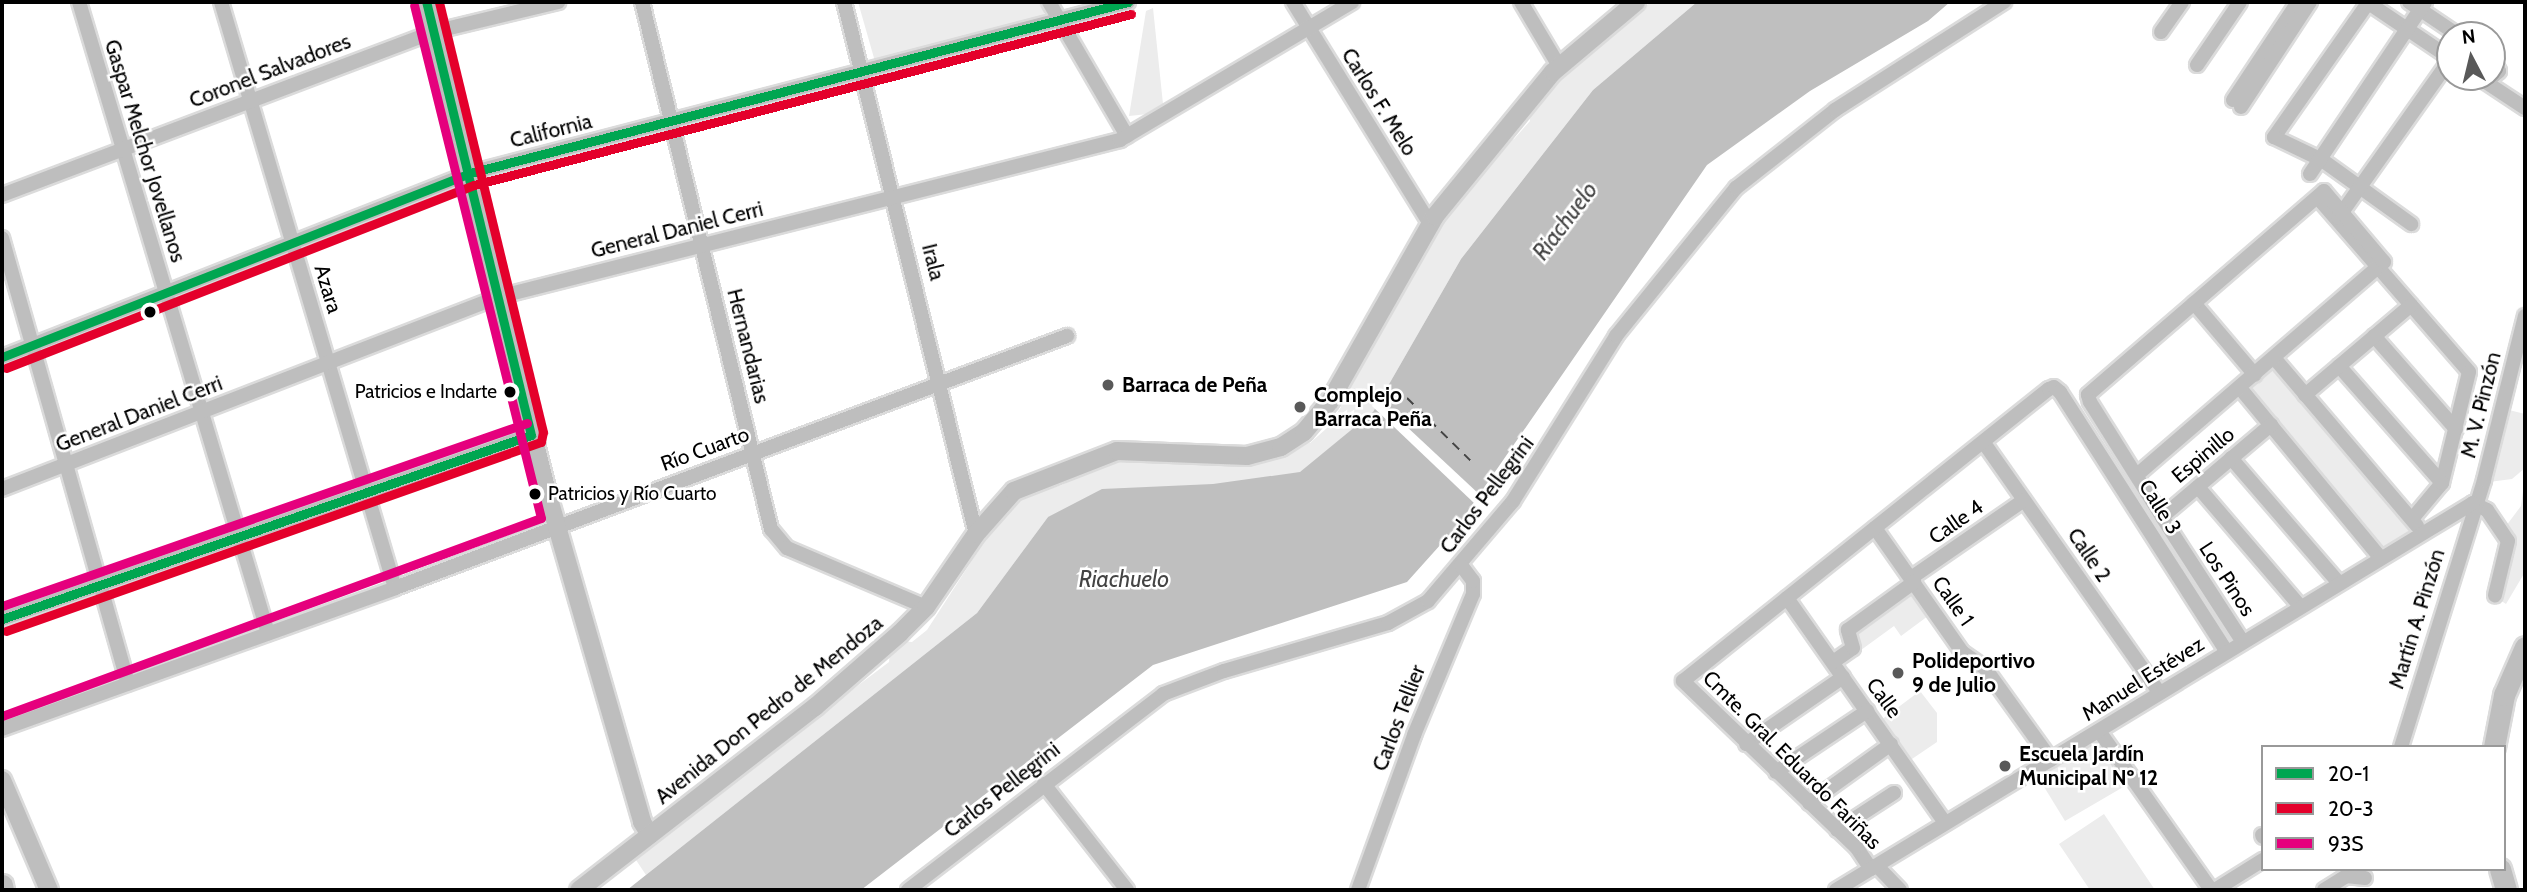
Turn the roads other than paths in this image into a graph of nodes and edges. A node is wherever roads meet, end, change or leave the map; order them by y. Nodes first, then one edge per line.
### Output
1 (79, 2) edge
2 (221, 2) edge
3 (426, 2) edge
4 (558, 2) edge
5 (642, 2) edge
6 (844, 2) edge
7 (1049, 2) edge
8 (1128, 2) edge
9 (1293, 2) edge
10 (1352, 2) edge
11 (1521, 2) edge
12 (1636, 2) edge
13 (2004, 2) edge
14 (2182, 2) edge
15 (2240, 2) edge
16 (2298, 2) edge
17 (2310, 2) edge
18 (2367, 2) edge
19 (2418, 4) edge
20 (1061, 21) junction
21 (2440, 21) edge
22 (1310, 28) junction
23 (2407, 28) junction
24 (433, 32) junction
25 (2161, 32) dead end
26 (2436, 49) edge
27 (2197, 65) dead end
28 (1559, 66) junction
29 (863, 73) junction
30 (2436, 79) edge
31 (2499, 91) edge
32 (251, 101) junction
33 (2525, 108) edge
34 (671, 121) junction
35 (1127, 136) junction
36 (123, 149) junction
37 (2322, 160) junction
38 (470, 173) junction
39 (2310, 174) dead end
40 (2360, 189) junction
41 (2, 195) edge
42 (895, 197) junction
43 (2341, 216) junction
44 (1430, 224) junction
45 (2411, 224) dead end
46 (2, 238) edge
47 (292, 244) junction
48 (701, 245) junction
49 (2378, 267) junction
50 (166, 294) junction
51 (498, 297) junction
52 (2194, 303) junction
53 (2411, 305) junction
54 (2525, 316) edge
55 (1067, 336) dead end
56 (2374, 336) junction
57 (32, 345) junction
58 (2, 357) edge
59 (2275, 359) junction
60 (329, 363) junction
61 (2339, 366) junction
62 (2255, 375) junction
63 (940, 381) junction
64 (2240, 388) junction
65 (2305, 395) junction
66 (202, 413) junction
67 (2271, 425) junction
68 (2456, 429) junction
69 (531, 435) junction
70 (1984, 443) junction
71 (753, 453) junction
72 (2231, 458) junction
73 (66, 464) junction
74 (2137, 475) junction
75 (2442, 483) junction
76 (2198, 486) junction
77 (2, 489) edge
78 (366, 493) junction
79 (2024, 500) junction
80 (2473, 503) junction
81 (2162, 517) junction
82 (2412, 519) junction
83 (556, 526) junction
84 (1875, 528) junction
85 (2422, 531) junction
86 (976, 534) junction
87 (237, 537) junction
88 (2380, 557) junction
89 (1461, 565) junction
90 (1912, 580) junction
91 (2339, 583) junction
92 (101, 585) junction
93 (395, 588) junction
94 (2495, 596) dead end
95 (1787, 598) junction
96 (926, 607) junction
97 (2301, 607) junction
98 (2, 619) edge
99 (268, 634) junction
100 (2243, 642) junction
101 (2525, 647) edge
102 (2227, 652) junction
103 (1833, 662) junction
104 (1843, 677) junction
105 (128, 684) junction
106 (2159, 692) junction
107 (1867, 711) junction
108 (2, 729) edge
109 (2099, 731) junction
110 (1746, 744) junction
111 (1891, 744) junction
112 (2402, 745) edge
113 (2494, 745) edge
114 (2051, 760) junction
115 (1776, 772) junction
116 (2, 780) edge
117 (1044, 785) junction
118 (1894, 793) dead end
119 (1809, 803) junction
120 (1945, 823) junction
121 (1838, 830) junction
122 (650, 835) junction
123 (2261, 861) edge
124 (1874, 867) junction
125 (2364, 879) edge
126 (2, 885) edge
127 (3, 890) edge
128 (49, 890) edge
129 (579, 890) edge
130 (908, 890) edge
131 (1127, 890) edge
132 (1358, 890) edge
133 (1838, 890) edge
134 (1900, 890) edge
135 (2213, 890) edge
136 (2323, 890) edge

1 - 36 street, Gaspar Melchor Jovellanos
2 - 32 street, Azara
3 - 24 main road
4 - 24 street, Coronel Salvadores
5 - 34 street, Hernandarias
6 - 29 street, Irala
7 - 20 street
8 - 20 street, California
9 - 22 street, Carlos F. Melo
10 - 22 street, General Daniel Cerri
11 - 28 street
12 - 28 main road, Avenida Don Pedro de Mendoza
13 - 89 street, Carlos Pellegrini
14 - 25 street
15 - 27 street
16 - 17 street
18 - 23 street
18 - 37 street
19 - 21 street
19 - 23 street
20 - 29 street, California
20 - 35 street
22 - 35 street, General Daniel Cerri
22 - 44 street, Carlos F. Melo
23 - 26 street
23 - 37 street
24 - 32 street, Coronel Salvadores
24 - 38 main road
28 - 44 main road, Avenida Don Pedro de Mendoza
29 - 34 street, California
29 - 42 street, Irala
30 - 40 street
31 - 33 street
32 - 36 street, Coronel Salvadores
32 - 47 street, Azara
34 - 38 street, California
34 - 48 street, Hernandarias
35 - 42 street, General Daniel Cerri
36 - 41 street, Coronel Salvadores
36 - 50 street, Gaspar Melchor Jovellanos
37 - 39 street
37 - 40 street
38 - 47 street, California
38 - 51 main road
40 - 43 street
40 - 45 street
42 - 48 street, General Daniel Cerri
42 - 63 street, Irala
43 - 49 street
43 - 52 street
44 - 86 main road, Avenida Don Pedro de Mendoza
46 - 57 street
47 - 50 street, California
47 - 60 street, Azara
48 - 51 street, General Daniel Cerri
48 - 71 street, Hernandarias
49 - 53 street
49 - 59 street
50 - 57 street, California
50 - 66 street, Gaspar Melchor Jovellanos
51 - 60 street, General Daniel Cerri
51 - 69 main road
52 - 62 street
52 - 74 street, Los Pinos
53 - 56 street
53 - 68 street
54 - 80 street, M. V. Pinzón
55 - 63 street, Río Cuarto
56 - 61 street
56 - 68 street
57 - 58 street, California
57 - 73 street
59 - 62 street
59 - 65 street
60 - 66 street, General Daniel Cerri
60 - 78 street, Azara
61 - 65 street
61 - 75 street
62 - 64 street
63 - 71 street, Río Cuarto
63 - 86 street, Irala
64 - 67 street
64 - 74 street
65 - 82 street
66 - 73 street, General Daniel Cerri
66 - 87 street, Gaspar Melchor Jovellanos
67 - 72 street, Espinillo
67 - 88 street
68 - 75 street
69 - 78 street
69 - 83 main road
70 - 79 street, Calle 2
70 - 84 street
70 - 102 street, Calle 3
71 - 83 street, Río Cuarto
71 - 96 street, Hernandarias
72 - 76 street, Espinillo
72 - 91 street
73 - 77 street, General Daniel Cerri
73 - 92 street
74 - 81 street, Los Pinos
75 - 82 street
76 - 81 street, Espinillo
76 - 97 street
78 - 87 street
78 - 93 street, Azara
79 - 90 street, Calle 4
79 - 106 street, Calle 2
80 - 85 street, Manuel Estévez
80 - 94 street
80 - 112 street, Martín A. Pinzón
81 - 100 street, Los Pinos
82 - 85 street
83 - 93 street, Río Cuarto
83 - 122 main road
84 - 90 street, Calle 1
84 - 95 street
85 - 88 street, Manuel Estévez
86 - 96 main road, Avenida Don Pedro de Mendoza
87 - 92 street
87 - 99 street, Gaspar Melchor Jovellanos
88 - 91 street, Manuel Estévez
89 - 117 street, Carlos Pellegrini
89 - 132 street, Carlos Tellier
90 - 103 street, Calle 4
90 - 114 street, Calle 1
91 - 97 street, Manuel Estévez
92 - 98 street
92 - 105 street
93 - 99 street, Río Cuarto
95 - 103 street, Calle
95 - 110 street, Cmte. Gral. Eduardo Fariñas
96 - 122 main road, Avenida Don Pedro de Mendoza
97 - 100 street, Manuel Estévez
99 - 105 street, Río Cuarto
100 - 102 street, Manuel Estévez
101 - 113 highway
102 - 106 street, Manuel Estévez
103 - 104 street, Calle
104 - 107 street, Calle
104 - 110 street
105 - 108 street, Río Cuarto
106 - 109 street, Manuel Estévez
107 - 111 street, Calle
107 - 115 street
109 - 114 street, Manuel Estévez
109 - 135 street
110 - 115 street, Cmte. Gral. Eduardo Fariñas
111 - 119 street
111 - 120 street, Calle
114 - 120 street, Manuel Estévez
115 - 119 street, Cmte. Gral. Eduardo Fariñas
116 - 128 main road
117 - 130 street, Carlos Pellegrini
117 - 131 street
118 - 121 street
119 - 121 street, Cmte. Gral. Eduardo Fariñas
120 - 124 street, Manuel Estévez
121 - 124 street, Cmte. Gral. Eduardo Fariñas
122 - 129 main road, Avenida Don Pedro de Mendoza
123 - 135 street
124 - 133 street, Manuel Estévez
124 - 134 street, Cmte. Gral. Eduardo Fariñas
125 - 136 street
126 - 127 highway

